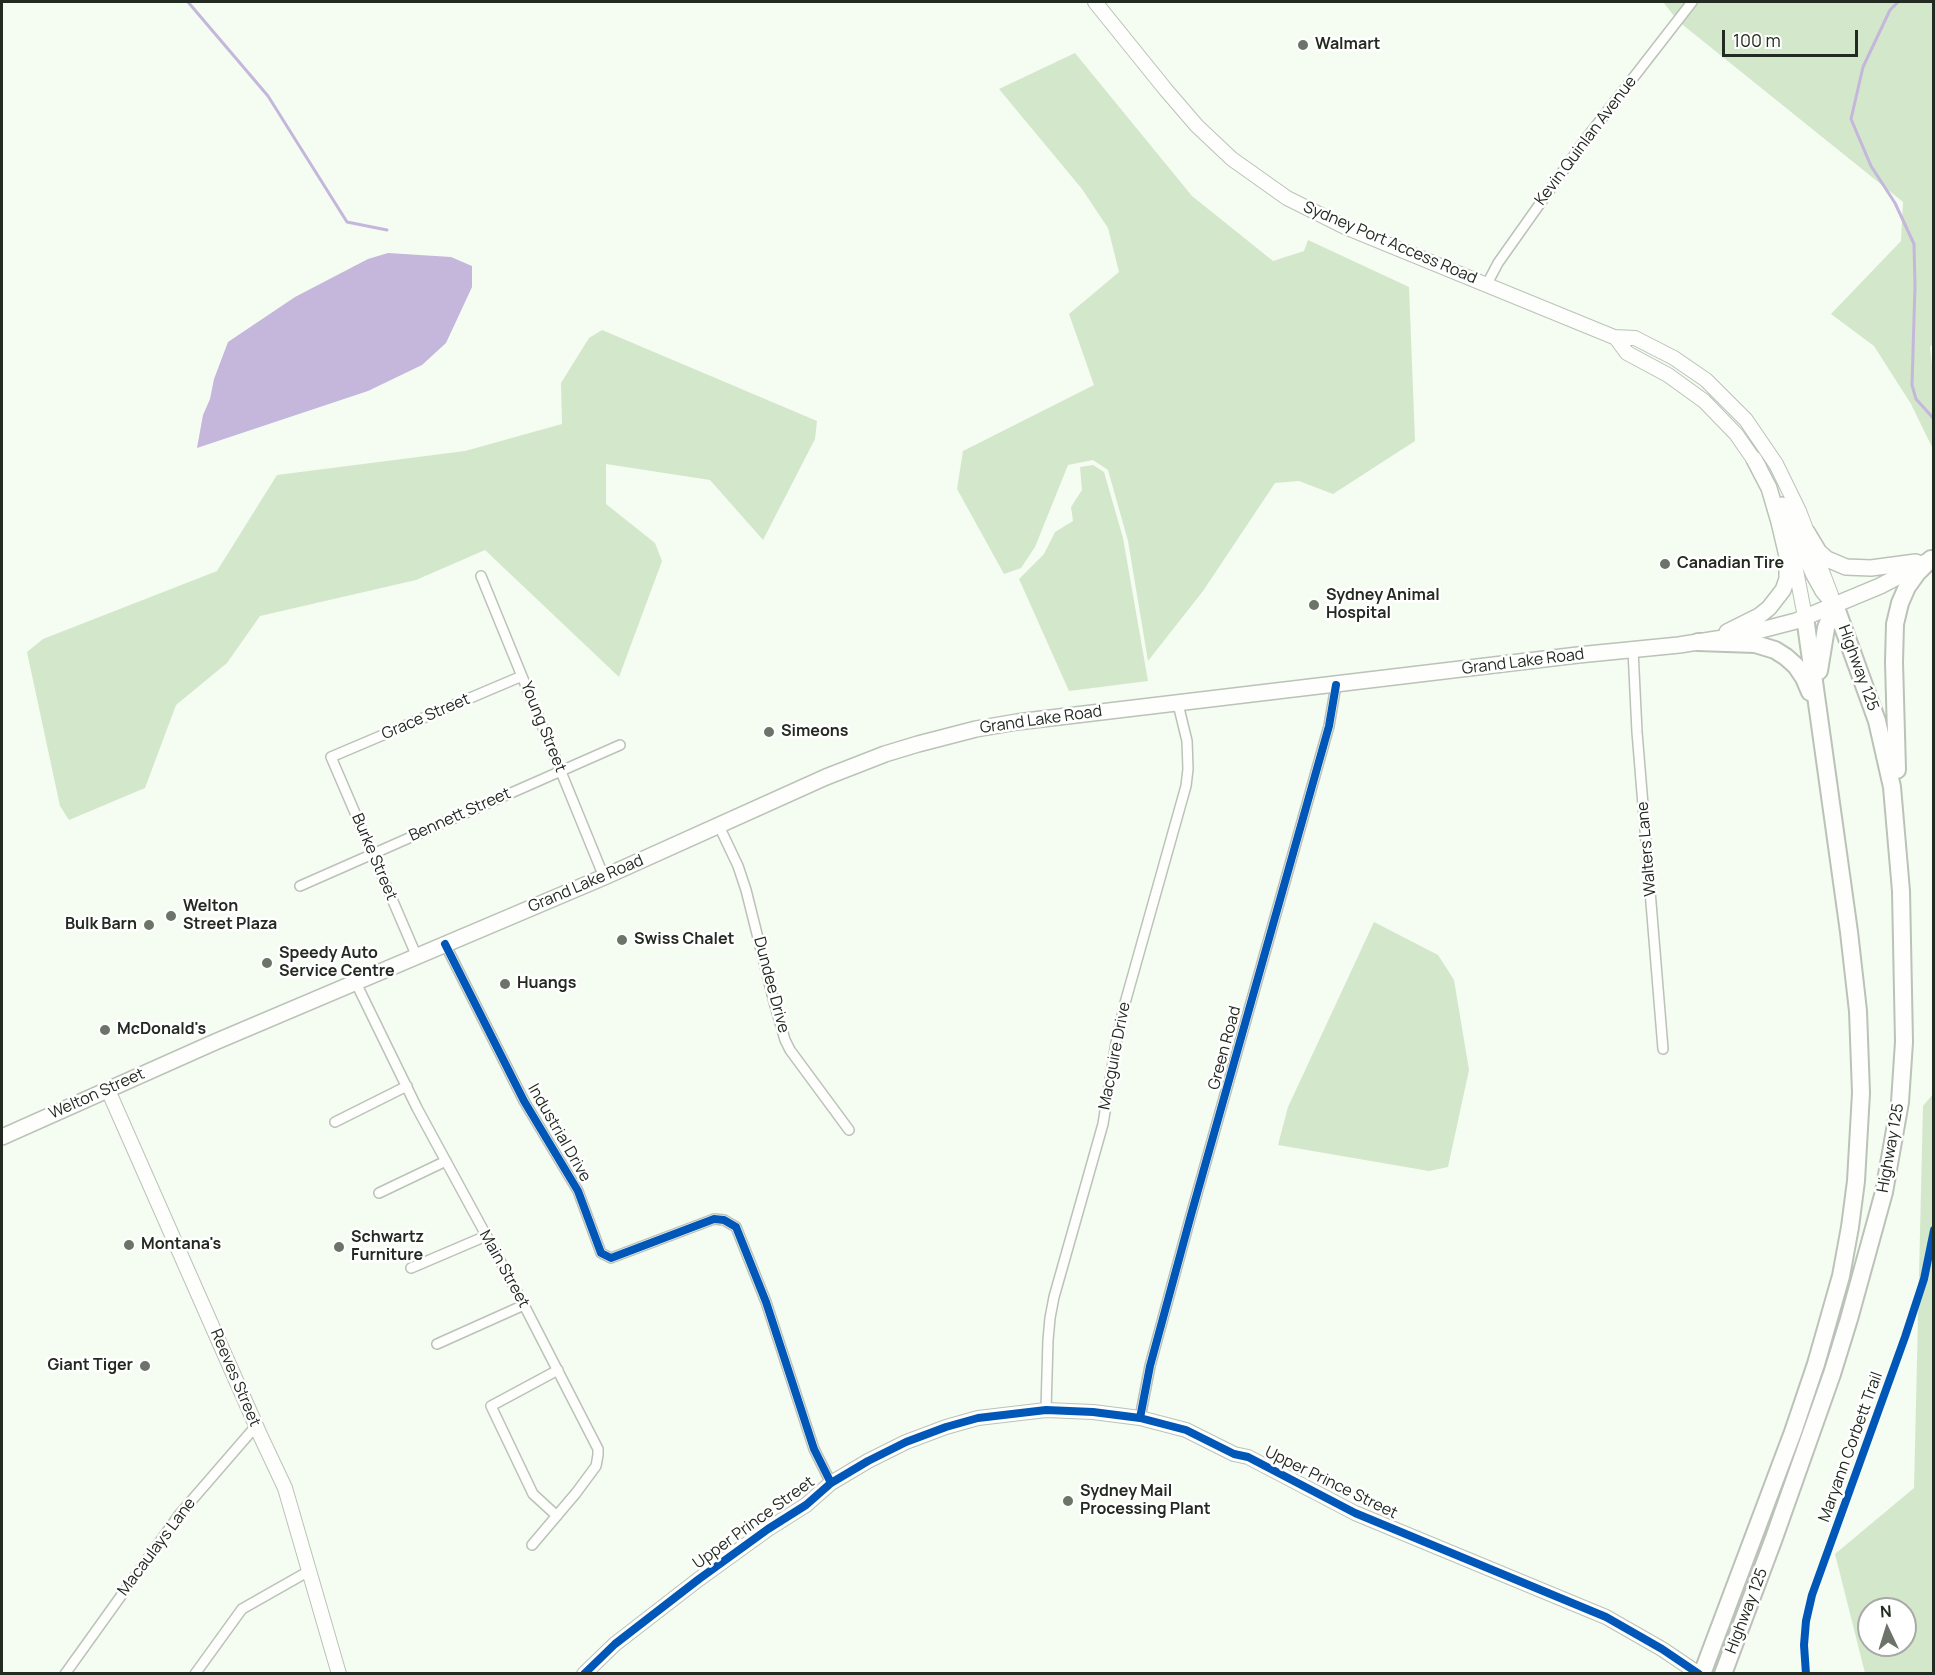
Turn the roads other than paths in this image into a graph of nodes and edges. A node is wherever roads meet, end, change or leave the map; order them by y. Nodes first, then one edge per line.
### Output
1 (1095, 2) edge
2 (1692, 2) edge
3 (1487, 285) junction
4 (1616, 338) junction
5 (1754, 459) junction
6 (1807, 532) junction
7 (1932, 558) edge
8 (481, 576) dead end
9 (1835, 605) junction
10 (1805, 617) junction
11 (1698, 642) junction
12 (1633, 650) junction
13 (522, 676) junction
14 (1336, 685) junction
15 (1178, 704) junction
16 (1819, 719) junction
17 (620, 745) dead end
18 (331, 757) joint
19 (561, 771) junction
20 (1826, 779) junction
21 (719, 826) junction
22 (373, 854) junction
23 (604, 877) junction
24 (300, 886) dead end
25 (1901, 891) junction
26 (445, 945) junction
27 (417, 957) junction
28 (356, 983) junction
29 (1664, 1049) dead end
30 (193, 1052) joint
31 (407, 1086) junction
32 (108, 1090) junction
33 (335, 1122) dead end
34 (849, 1130) dead end
35 (2, 1137) edge
36 (446, 1161) junction
37 (379, 1193) dead end
38 (486, 1236) junction
39 (411, 1269) dead end
40 (524, 1305) junction
41 (437, 1344) dead end
42 (558, 1370) junction
43 (1046, 1410) junction
44 (1140, 1418) junction
45 (256, 1426) junction
46 (831, 1483) junction
47 (557, 1516) junction
48 (532, 1545) dead end
49 (309, 1571) junction
50 (1698, 1672) edge
51 (65, 1674) edge
52 (195, 1674) edge
53 (339, 1674) edge
54 (584, 1674) edge
55 (1723, 1674) edge

1 - 3 street, Sydney Port Access Road
2 - 3 street, Kevin Quinlan Avenue
3 - 4 street, Sydney Port Access Road
4 - 5 street, Sydney Port Access Road
4 - 6 street, Sydney Port Access Road
5 - 9 main road
5 - 10 street, Sydney Port Access Road
5 - 11 main road
6 - 7 main road
6 - 9 street, Sydney Port Access Road
7 - 9 main road, Grand Lake Road
7 - 25 highway
8 - 13 street, Young Street
9 - 10 main road, Grand Lake Road
9 - 16 highway
9 - 25 highway, Highway 125
10 - 11 main road, Grand Lake Road
10 - 16 highway, Highway 125
11 - 12 main road, Grand Lake Road
11 - 20 highway
12 - 14 main road, Grand Lake Road
12 - 29 street, Walters Lane
13 - 18 street, Grace Street
13 - 19 street, Young Street
14 - 15 main road, Grand Lake Road
14 - 44 street, Green Road
15 - 21 main road, Grand Lake Road
15 - 43 street, Macguire Drive
16 - 20 highway, Highway 125
17 - 19 street, Bennett Street
18 - 22 street, Burke Street
19 - 22 street, Bennett Street
19 - 23 street, Young Street
20 - 50 highway, Highway 125
21 - 23 main road, Grand Lake Road
21 - 34 street, Dundee Drive
22 - 24 street, Bennett Street
22 - 27 street, Burke Street
23 - 26 main road, Grand Lake Road
25 - 55 highway, Highway 125
26 - 27 main road, Grand Lake Road
26 - 46 street, Industrial Drive
27 - 28 main road, Grand Lake Road
28 - 30 main road, Grand Lake Road
28 - 31 street, Main Street
30 - 32 main road, Welton Street
31 - 33 street
31 - 36 street, Main Street
32 - 35 main road, Welton Street
32 - 45 street, Reeves Street
36 - 37 street
36 - 38 street, Main Street
38 - 39 street
38 - 40 street, Main Street
40 - 41 street
40 - 42 street, Main Street
42 - 47 street, Main Street
42 - 47 street
43 - 44 street, Upper Prince Street
43 - 46 street, Upper Prince Street
44 - 50 street, Upper Prince Street
45 - 49 street, Reeves Street
45 - 51 street, Macaulays Lane
46 - 54 street, Upper Prince Street
47 - 48 street, Main Street
49 - 52 street
49 - 53 street, Reeves Street

